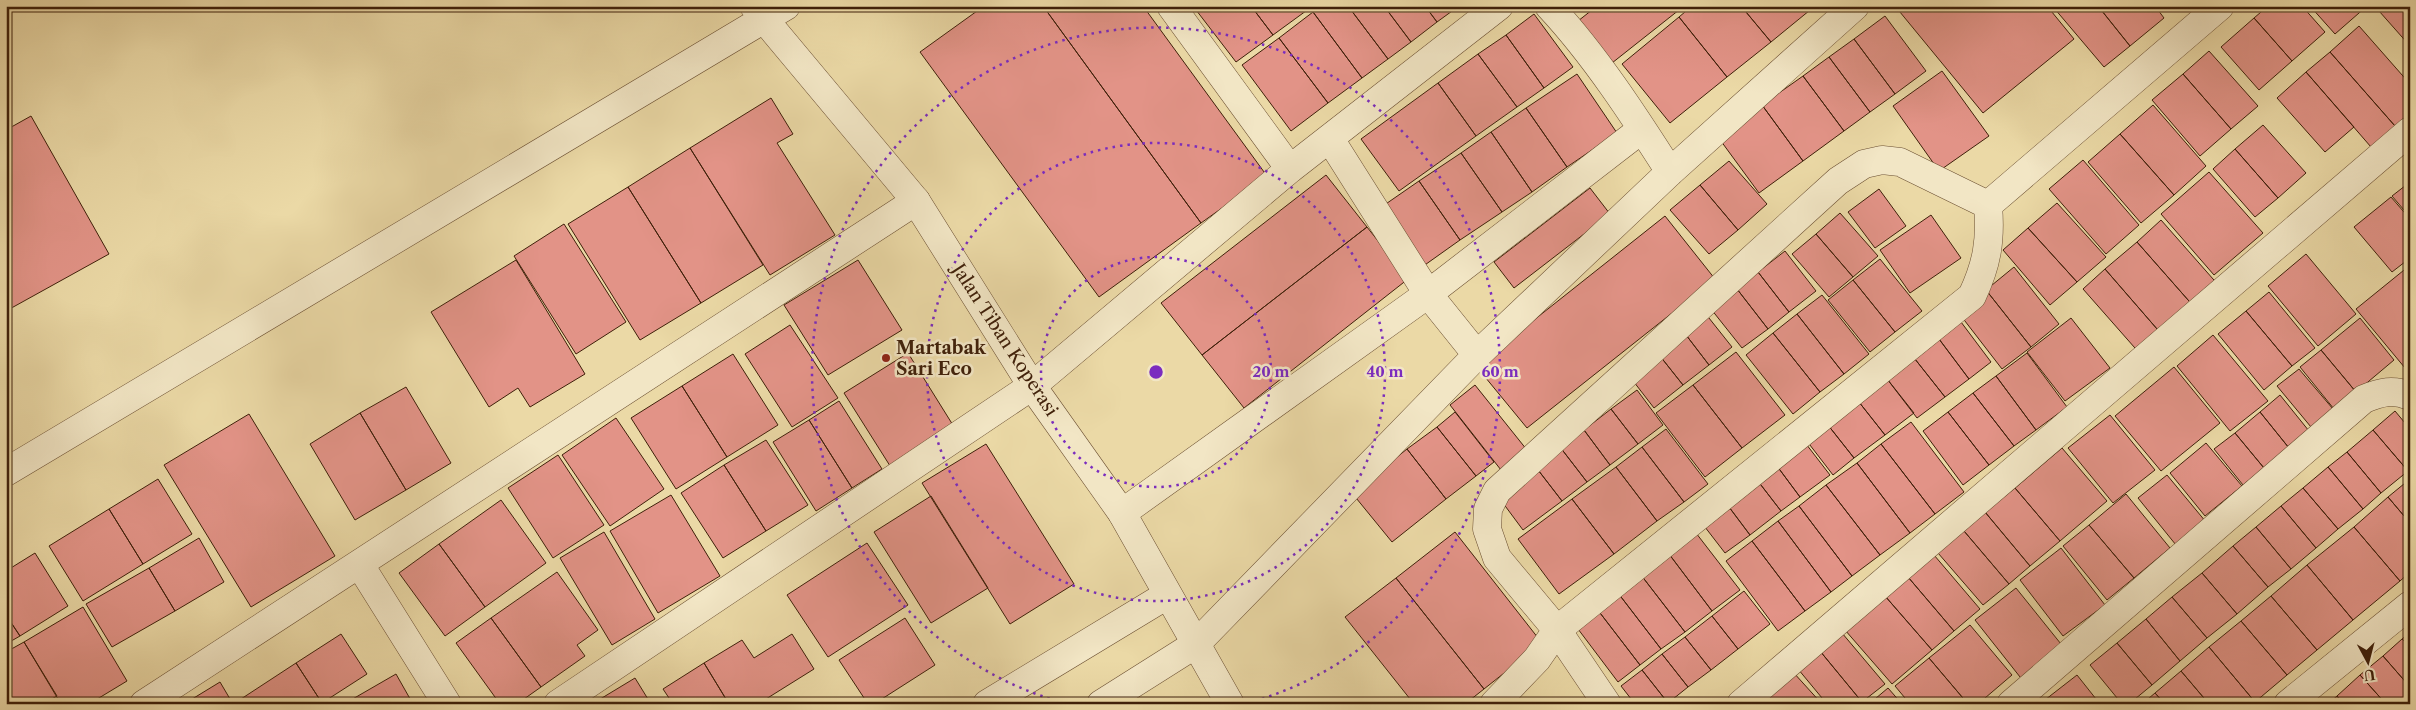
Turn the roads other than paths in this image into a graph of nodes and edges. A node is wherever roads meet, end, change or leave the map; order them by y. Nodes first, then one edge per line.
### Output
1 (1171, 6) edge
2 (1499, 6) edge
3 (1855, 6) edge
4 (2220, 6) edge
5 (768, 10) edge
6 (1565, 12) edge
7 (1642, 129) junction
8 (2410, 130) edge
9 (1330, 139) junction
10 (1290, 168) junction
11 (1670, 172) junction
12 (916, 201) junction
13 (1988, 205) junction
14 (1428, 294) junction
15 (1477, 355) junction
16 (1032, 386) junction
17 (2410, 396) edge
18 (6, 472) edge
19 (1122, 513) junction
20 (360, 565) junction
21 (1167, 595) junction
22 (2410, 605) edge
23 (1558, 630) junction
24 (1196, 644) junction
25 (144, 704) edge
26 (447, 704) edge
27 (558, 704) edge
28 (987, 704) edge
29 (1101, 704) edge
30 (1230, 704) edge
31 (1494, 704) edge
32 (1607, 704) edge
33 (1741, 704) edge
34 (2011, 704) edge
35 (2288, 704) edge

1 - 10 street
2 - 9 street
3 - 11 street
4 - 13 street
5 - 12 street, Jalan Tiban Koperasi
5 - 18 street
6 - 7 street
7 - 11 street
7 - 14 street
8 - 33 street
9 - 10 street
9 - 14 street
10 - 16 street
11 - 15 street
12 - 16 street, Jalan Tiban Koperasi
12 - 20 street
13 - 23 street
13 - 23 street
14 - 15 street
14 - 19 street
15 - 24 street
16 - 19 street, Jalan Tiban Koperasi
16 - 27 street
17 - 34 street
19 - 21 street, Jalan Tiban Koperasi
20 - 25 street
20 - 26 street
21 - 24 street, Jalan Tiban Koperasi
21 - 28 street
22 - 35 street
23 - 31 street
23 - 32 street
24 - 29 street
24 - 30 street, Jalan Tiban Koperasi

